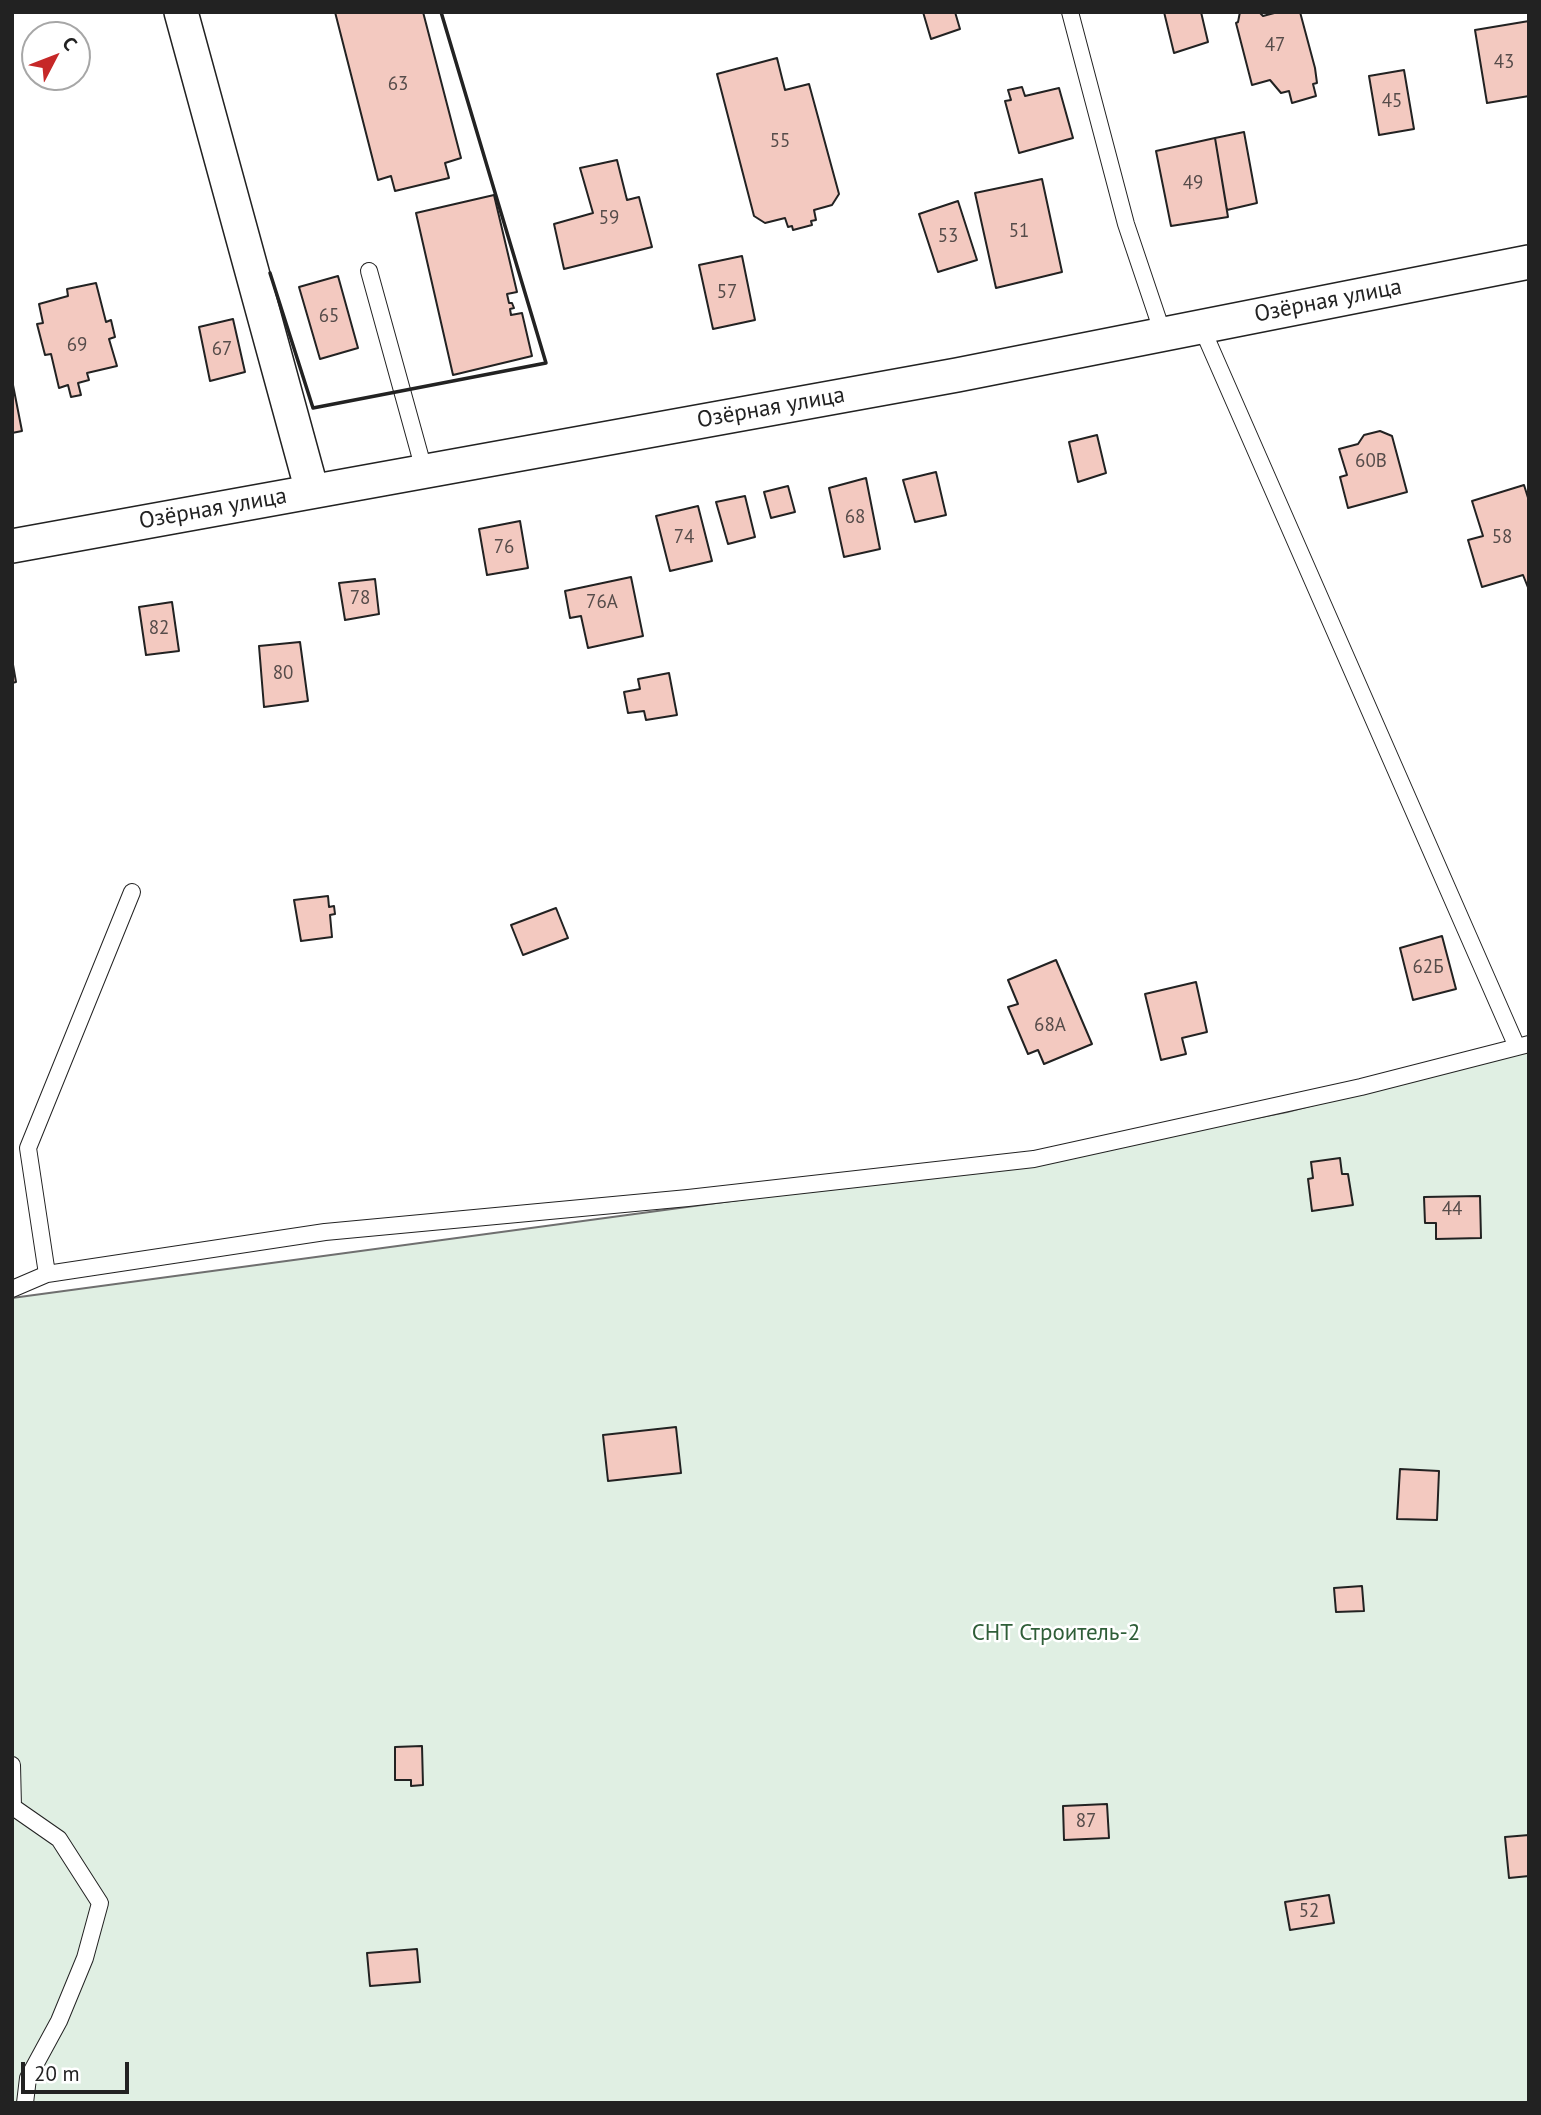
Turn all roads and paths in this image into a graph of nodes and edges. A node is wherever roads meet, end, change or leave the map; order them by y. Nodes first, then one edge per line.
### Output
1 (181, 12) edge
2 (1070, 12) edge
3 (1529, 262) edge
4 (369, 271) dead end
5 (1201, 326) junction
6 (1163, 334) junction
7 (424, 470) junction
8 (312, 491) junction
9 (12, 546) edge
10 (132, 892) dead end
11 (1523, 1046) edge
12 (47, 1274) junction
13 (12, 1289) edge
14 (12, 1765) edge
15 (25, 2103) edge

1 - 8 street
2 - 6 lane
3 - 5 street, Озёрная улица
4 - 7 lane
5 - 6 street, Озёрная улица
5 - 11 lane
6 - 7 street, Озёрная улица
7 - 8 street, Озёрная улица
8 - 9 street, Озёрная улица
10 - 12 lane
11 - 12 lane
12 - 13 lane
14 - 15 lane

